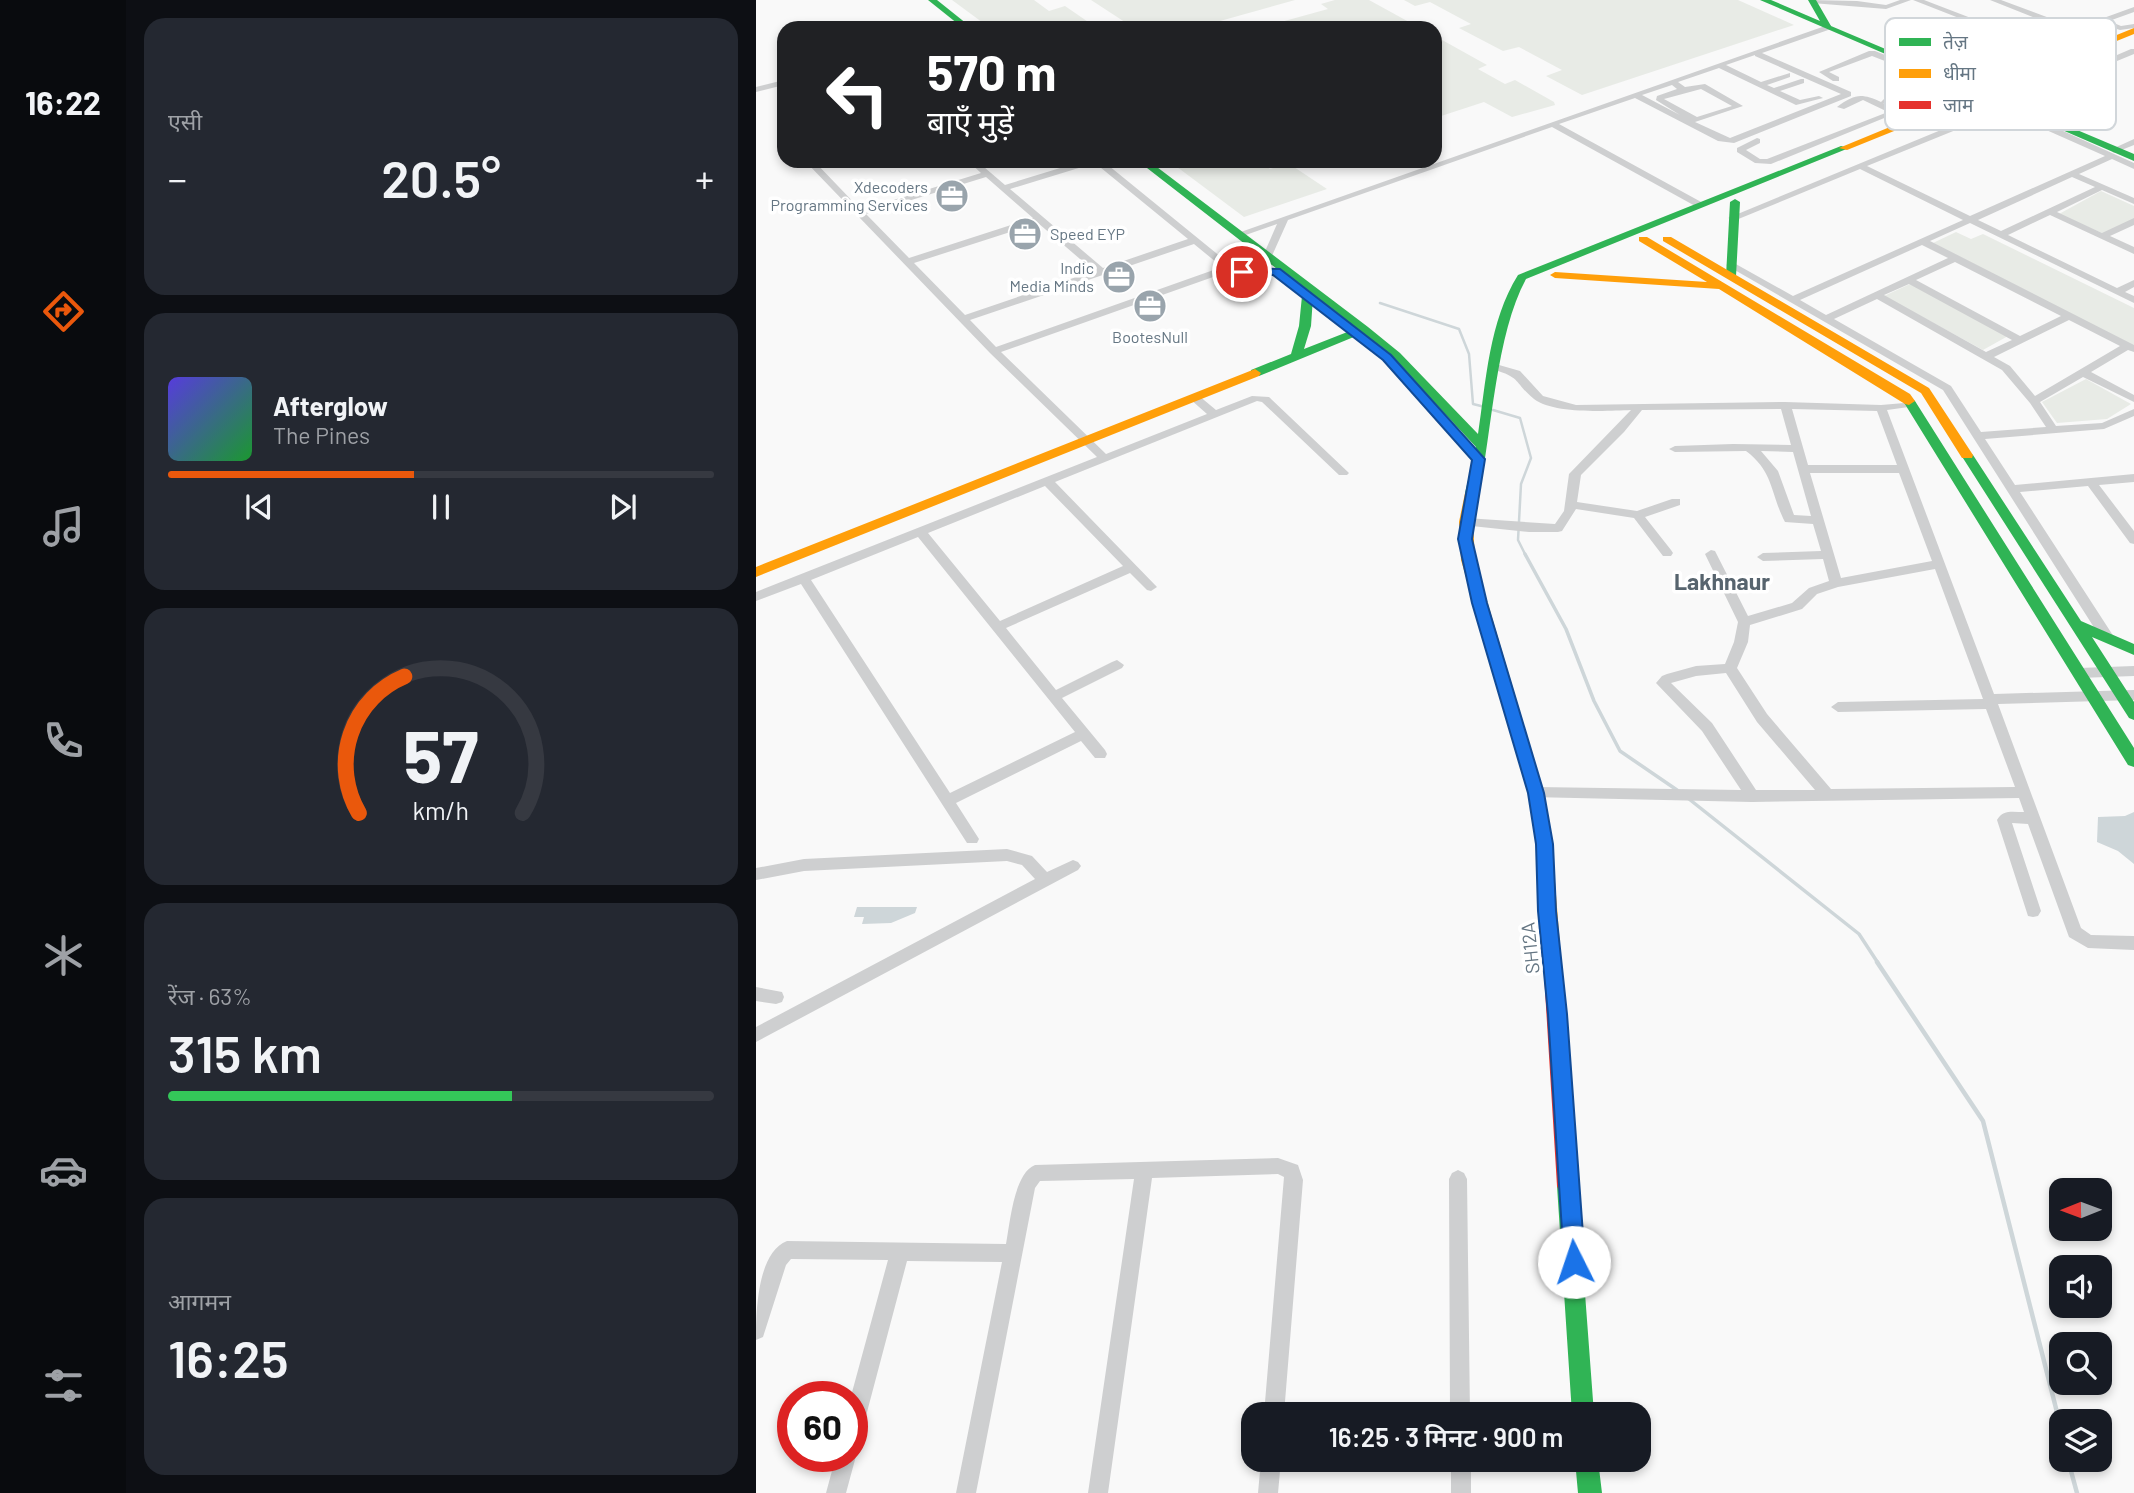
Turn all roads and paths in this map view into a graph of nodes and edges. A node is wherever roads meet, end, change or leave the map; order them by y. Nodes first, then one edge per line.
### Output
1 (920, 0) edge
2 (932, 0) edge
3 (1764, 0) edge
4 (1777, 0) edge
5 (1907, 0) edge
6 (1917, 0) edge
7 (1995, 0) edge
8 (2121, 0) edge
9 (1812, 1) edge
10 (2134, 7) edge
11 (1964, 18) edge
12 (2041, 18) edge
13 (2112, 18) edge
14 (947, 21) edge
15 (959, 21) edge
16 (1825, 23) junction
17 (1885, 48) edge
18 (2134, 51) edge
19 (1758, 54) junction
20 (1885, 57) edge
21 (2116, 57) edge
22 (1721, 66) junction
23 (1732, 72) junction
24 (1787, 75) junction
25 (1801, 81) junction
26 (1673, 82) junction
27 (777, 84) edge
28 (1760, 85) junction
29 (1848, 85) junction
30 (1838, 88) junction
31 (756, 90) edge
32 (1683, 90) junction
33 (1773, 91) junction
34 (1636, 95) junction
35 (1885, 101) edge
36 (1828, 103) junction
37 (1885, 106) edge
38 (1840, 107) junction
39 (1885, 117) edge
40 (1552, 124) junction
41 (1897, 130) edge
42 (1905, 130) edge
43 (1948, 130) edge
44 (2071, 130) edge
45 (1749, 134) junction
46 (1758, 139) junction
47 (2127, 149) edge
48 (1442, 163) edge
49 (1860, 166) junction
50 (2134, 166) edge
51 (816, 168) edge
52 (981, 168) edge
53 (1068, 168) edge
54 (1107, 168) edge
55 (1141, 168) edge
56 (1152, 168) edge
57 (1428, 168) edge
58 (988, 174) junction
59 (2072, 174) junction
60 (1004, 187) junction
61 (2102, 187) junction
62 (2134, 201) edge
63 (1700, 205) junction
64 (1734, 210) junction
65 (2050, 212) junction
66 (860, 213) junction
67 (1040, 219) junction
68 (1284, 219) junction
69 (1970, 219) junction
70 (2134, 221) edge
71 (2001, 235) junction
72 (1236, 236) junction
73 (1650, 236) junction
74 (2103, 236) junction
75 (1196, 240) junction
76 (1922, 241) junction
77 (2134, 251) edge
78 (1268, 256) junction
79 (1955, 258) junction
80 (907, 262) junction
81 (1229, 268) junction
82 (1101, 272) junction
83 (1276, 272) junction
84 (1555, 275) junction
85 (1727, 276) junction
86 (1909, 280) junction
87 (2134, 283) edge
88 (2118, 292) junction
89 (1877, 295) junction
90 (1308, 296) junction
91 (1792, 300) junction
92 (2134, 300) edge
93 (1507, 312) junction
94 (2068, 316) junction
95 (963, 319) junction
96 (1826, 319) junction
97 (1360, 331) junction
98 (2020, 340) junction
99 (2131, 347) edge
100 (994, 351) junction
101 (1296, 356) junction
102 (1987, 356) junction
103 (1499, 368) junction
104 (2082, 372) junction
105 (1194, 397) junction
106 (2134, 400) edge
107 (2034, 401) junction
108 (1912, 404) junction
109 (1785, 405) junction
110 (1640, 406) junction
111 (1881, 408) junction
112 (2134, 412) edge
113 (1214, 414) junction
114 (2053, 430) junction
115 (1978, 436) junction
116 (1087, 440) junction
117 (1748, 447) junction
118 (1675, 449) dead end
119 (1799, 449) junction
120 (1480, 453) junction
121 (1104, 458) junction
122 (1805, 469) junction
123 (1904, 469) junction
124 (1343, 473) dead end
125 (2134, 478) edge
126 (1047, 481) junction
127 (2092, 483) junction
128 (2012, 489) junction
129 (1676, 502) dead end
130 (1572, 505) junction
131 (1639, 515) junction
132 (1819, 520) junction
133 (1466, 522) junction
134 (920, 531) junction
135 (2134, 540) edge
136 (2029, 549) junction
137 (2050, 550) junction
138 (1667, 553) dead end
139 (1710, 554) dead end
140 (1828, 555) junction
141 (1763, 557) dead end
142 (1938, 564) junction
143 (1132, 567) junction
144 (756, 572) edge
145 (804, 578) junction
146 (1836, 583) junction
147 (1152, 587) dead end
148 (756, 597) edge
149 (1744, 622) junction
150 (2078, 625) junction
151 (997, 627) junction
152 (2107, 637) junction
153 (2134, 650) edge
154 (1117, 665) dead end
155 (1730, 668) junction
156 (2134, 671) edge
157 (2108, 672) junction
158 (2079, 674) junction
159 (2128, 695) edge
160 (2093, 696) junction
161 (1053, 697) junction
162 (1991, 701) junction
163 (1838, 707) dead end
164 (2134, 714) edge
165 (1083, 734) junction
166 (1100, 754) dead end
167 (2134, 761) edge
168 (2024, 792) junction
169 (1536, 793) junction
170 (1828, 794) junction
171 (1752, 796) junction
172 (947, 801) junction
173 (2033, 818) junction
174 (972, 839) dead end
175 (1073, 866) dead end
176 (756, 874) edge
177 (1044, 879) junction
178 (2033, 911) dead end
179 (2134, 943) edge
180 (756, 994) edge
181 (776, 997) dead end
182 (756, 1035) edge
183 (1144, 1170) junction
184 (1458, 1179) dead end
185 (900, 1252) junction
186 (1015, 1253) junction
187 (756, 1330) edge
188 (865, 1381) edge
189 (1276, 1402) edge
190 (1460, 1402) edge
191 (1582, 1402) edge
192 (842, 1472) edge
193 (1270, 1472) edge
194 (1461, 1472) edge
195 (1588, 1472) edge
196 (836, 1493) edge
197 (966, 1493) edge
198 (1098, 1493) edge
199 (1268, 1493) edge
200 (1461, 1493) edge
201 (1590, 1493) edge

1 - 14 main road
2 - 15 main road
3 - 16 main road
4 - 16 main road
5 - 9 street
6 - 11 street
7 - 12 street
8 - 10 street
9 - 16 main road
10 - 13 street
16 - 17 main road
16 - 19 street
18 - 21 street
19 - 22 street
19 - 30 street
20 - 29 street
22 - 23 street
22 - 26 street
23 - 24 street
23 - 28 street
24 - 25 street
24 - 28 street
25 - 33 street
25 - 33 street
26 - 32 street
26 - 34 street
27 - 31 street
28 - 33 street
29 - 30 street
29 - 35 street
30 - 36 street
32 - 32 street
34 - 40 street
34 - 45 street
36 - 38 street
36 - 45 street
37 - 38 street
38 - 46 street
39 - 46 street
40 - 48 street
40 - 63 street
41 - 63 main road, SH12A
42 - 64 main road
43 - 49 street
44 - 47 main road
45 - 46 street
47 - 50 street
47 - 59 street
49 - 64 street
49 - 69 street
51 - 66 street
52 - 58 street
53 - 60 street
54 - 75 street
55 - 72 main road
56 - 72 main road
57 - 68 street
58 - 60 street
58 - 66 street
59 - 61 street
59 - 69 street
60 - 67 street
61 - 62 street
61 - 65 street
63 - 93 main road, SH12A
64 - 73 main road
64 - 85 main road
65 - 71 street
65 - 74 street
66 - 80 street
67 - 80 street
67 - 82 street
68 - 72 street
68 - 78 street
69 - 71 street
69 - 76 street
70 - 74 street
71 - 88 street
72 - 78 main road
72 - 83 main road
73 - 84 main road
73 - 85 main road
74 - 77 street
75 - 81 street
75 - 82 street
76 - 79 street
76 - 91 street
78 - 97 main road
79 - 86 street
79 - 94 street
80 - 95 street
81 - 83 street
81 - 100 street
82 - 95 street
83 - 90 main road
84 - 85 main road
84 - 93 main road
85 - 91 street
85 - 108 main road
85 - 136 main road
86 - 89 street
86 - 98 street
87 - 88 street
88 - 92 street
89 - 96 street
89 - 102 street
90 - 97 main road
90 - 101 main road
91 - 96 street
93 - 103 main road, SH12A
94 - 98 street
94 - 99 street
95 - 100 street
96 - 115 street
97 - 101 main road
97 - 120 main road
98 - 102 street
99 - 104 street
100 - 116 street
101 - 105 main road
102 - 107 street
103 - 110 street
103 - 120 main road, SH12A
104 - 106 street
104 - 107 street
105 - 113 street
105 - 116 main road
107 - 114 street
108 - 111 street
108 - 158 main road
109 - 110 street
109 - 111 street
109 - 119 street
110 - 130 street
111 - 123 street
112 - 114 street
113 - 121 street
113 - 124 street
114 - 115 street
115 - 128 street
116 - 121 street
116 - 144 main road
117 - 118 street
117 - 119 street
117 - 132 street
119 - 122 street
120 - 133 main road, SH12A / SH12A
121 - 126 street
122 - 123 street
122 - 132 street
123 - 142 street
125 - 127 street
126 - 134 street
126 - 143 street
127 - 128 street
127 - 135 street
128 - 137 street
129 - 131 street
130 - 131 street
130 - 133 street
131 - 138 street
132 - 140 street
133 - 169 main road, SH12A / SH12A
134 - 145 street
134 - 151 street
136 - 137 street
136 - 150 main road
137 - 152 street
139 - 149 street
140 - 141 street
140 - 146 street
142 - 146 street
142 - 162 street
143 - 147 street
143 - 151 street
145 - 148 street
145 - 172 street
146 - 149 street
149 - 155 street
150 - 152 main road
150 - 157 main road
151 - 161 street
152 - 153 main road
154 - 161 street
155 - 170 street
155 - 171 street
156 - 157 street
157 - 158 street
157 - 159 main road
158 - 160 main road
159 - 160 street
159 - 164 main road
160 - 162 street
160 - 167 main road
161 - 165 street
162 - 163 street
162 - 168 street
165 - 166 street
165 - 172 street
168 - 170 street
168 - 173 street
169 - 171 street
169 - 191 main road, SH12A / SH12A
170 - 171 street
172 - 174 street
173 - 178 street
173 - 179 street
175 - 177 street
176 - 177 street
177 - 182 street
180 - 181 street
183 - 186 street
183 - 189 street
183 - 198 street
184 - 190 street
185 - 186 street
185 - 187 street
185 - 188 street
186 - 197 street
192 - 196 street
193 - 199 street
194 - 200 street
195 - 201 main road

